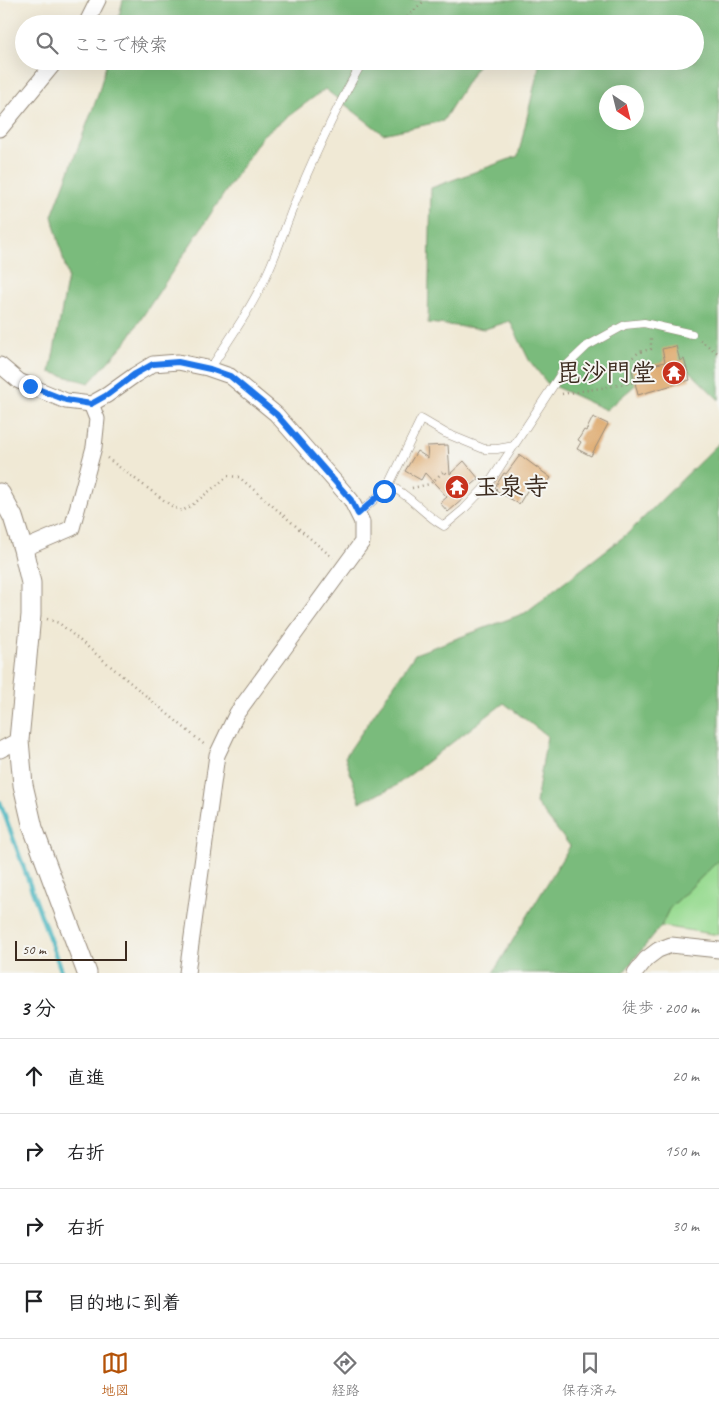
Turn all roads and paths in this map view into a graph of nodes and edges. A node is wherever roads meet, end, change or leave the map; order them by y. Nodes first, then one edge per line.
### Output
1 (98, 0) edge
2 (425, 0) edge
3 (90, 15) edge
4 (409, 15) edge
5 (48, 70) edge
6 (358, 70) edge
7 (0, 128) edge
8 (651, 324) junction
9 (692, 334) joint
10 (719, 354) edge
11 (0, 365) edge
12 (210, 369) junction
13 (659, 377) dead end
14 (628, 384) junction
15 (581, 390) dead end
16 (91, 404) junction
17 (514, 446) junction
18 (94, 448) junction
19 (447, 474) dead end
20 (389, 485) junction
21 (401, 491) junction
22 (0, 492) edge
23 (358, 514) junction
24 (23, 548) junction
25 (343, 567) junction
26 (31, 615) junction
27 (18, 740) junction
28 (0, 750) edge
29 (217, 755) junction
30 (719, 950) edge
31 (87, 973) edge
32 (186, 973) edge
33 (635, 973) edge

1 - 3 street
2 - 4 path
5 - 7 street
6 - 12 lane
8 - 9 lane
8 - 14 path
8 - 17 lane
9 - 10 path
11 - 16 street
12 - 16 street
12 - 23 street
13 - 14 path
14 - 15 path
16 - 18 street
17 - 20 lane
17 - 21 lane
18 - 24 street
18 - 25 path
19 - 21 path
20 - 21 lane
20 - 23 lane
22 - 24 street
23 - 25 street
24 - 26 street
25 - 29 street
26 - 27 street
26 - 29 path
27 - 28 street
27 - 31 street
29 - 32 street
30 - 33 street

